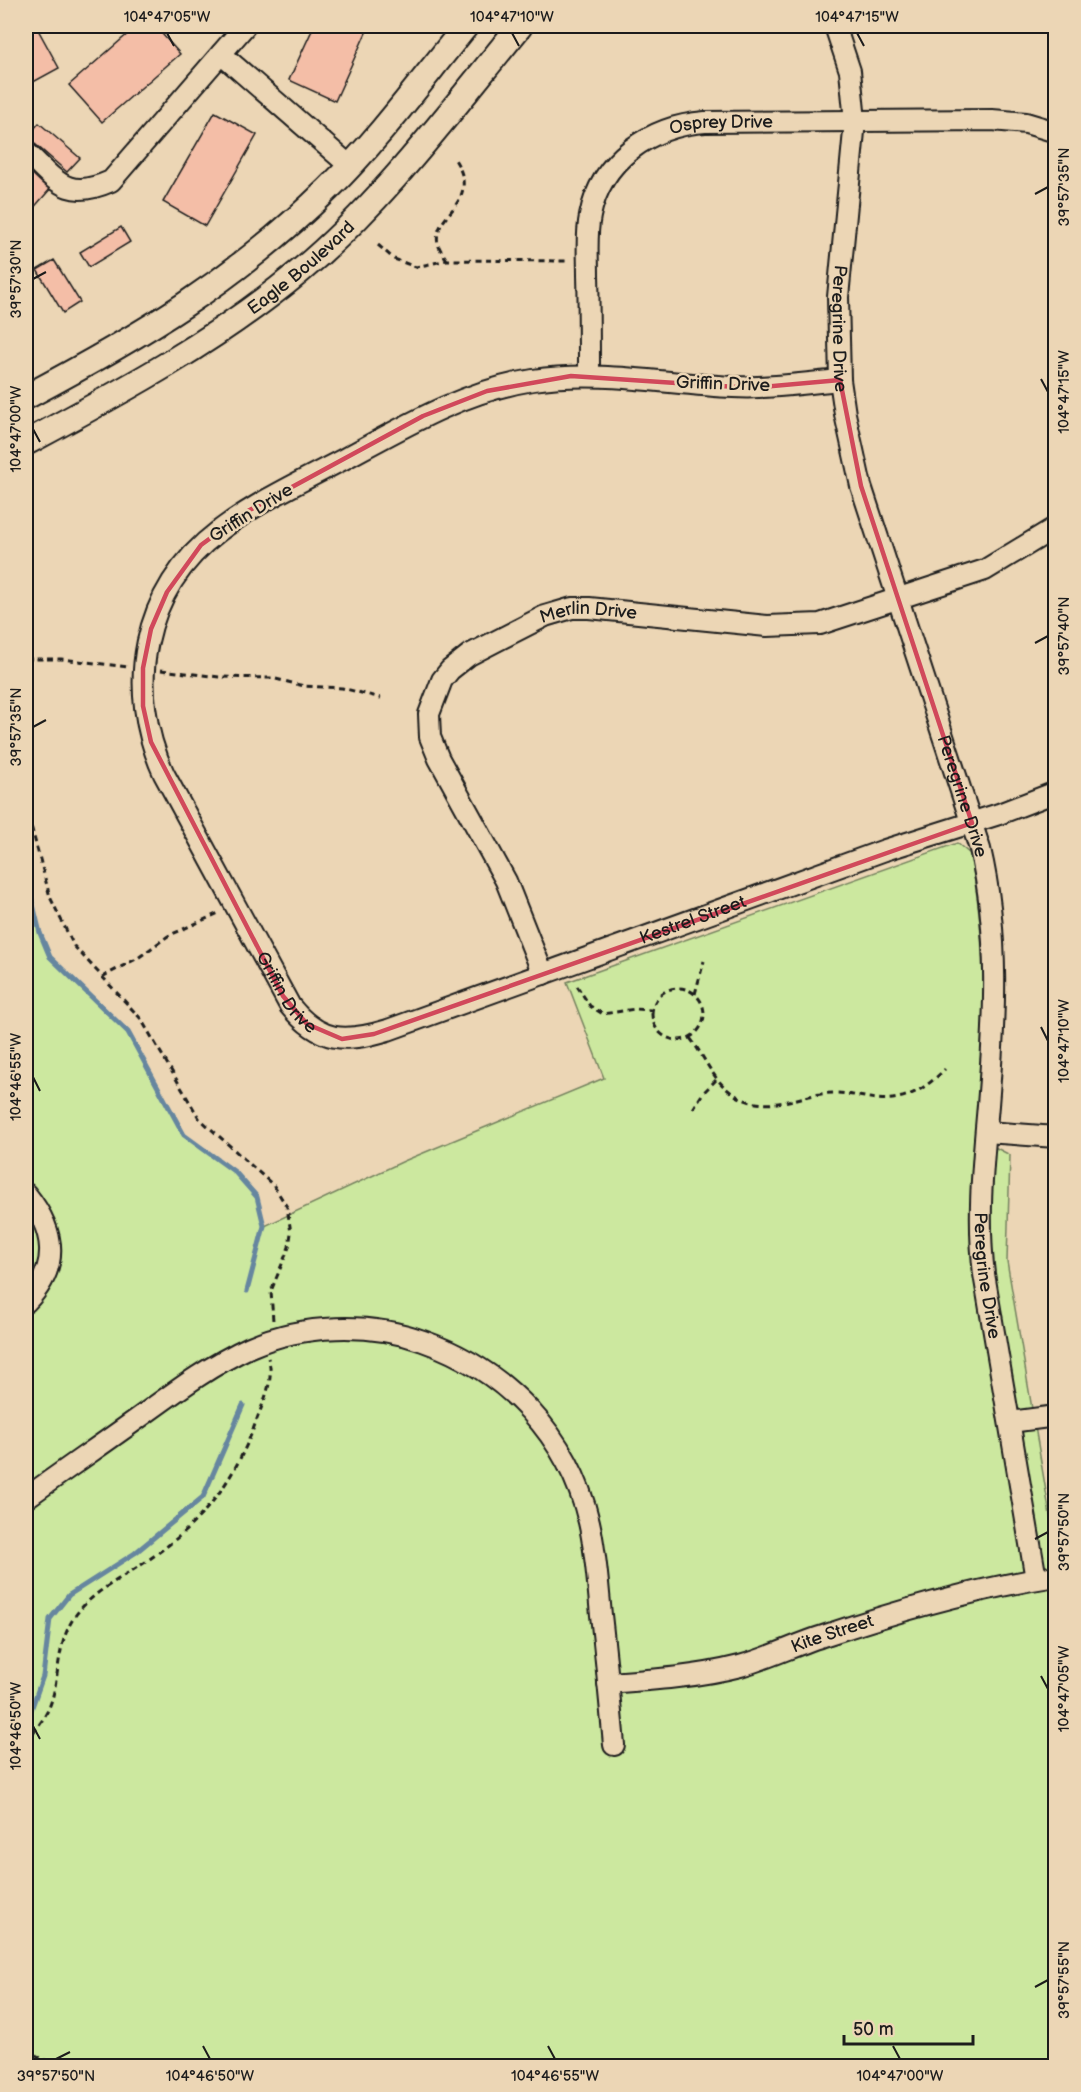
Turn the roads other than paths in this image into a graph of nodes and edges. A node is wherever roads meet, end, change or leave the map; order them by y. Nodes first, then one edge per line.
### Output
1 (245, 26) edge
2 (466, 26) edge
3 (520, 26) edge
4 (835, 26) edge
5 (221, 54) junction
6 (855, 121) junction
7 (1056, 132) edge
8 (26, 152) edge
9 (350, 166) junction
10 (589, 376) junction
11 (840, 380) junction
12 (26, 396) edge
13 (26, 443) edge
14 (1056, 527) edge
15 (899, 599) junction
16 (1056, 792) edge
17 (972, 823) junction
18 (543, 974) junction
19 (329, 1037) joint
20 (986, 1132) junction
21 (1056, 1137) edge
22 (26, 1194) edge
23 (26, 1302) edge
24 (1056, 1416) edge
25 (1010, 1422) junction
26 (26, 1498) edge
27 (1046, 1578) edge
28 (609, 1683) junction
29 (614, 1745) dead end

1 - 5 street
2 - 9 street
3 - 13 street, Eagle Boulevard
4 - 6 street, Peregrine Drive
5 - 8 street
5 - 9 street
6 - 7 street, Osprey Drive
6 - 10 street, Osprey Drive
6 - 11 street, Peregrine Drive
9 - 12 street
10 - 11 street, Griffin Drive
10 - 19 street, Griffin Drive
11 - 15 street, Peregrine Drive
14 - 15 street, Merlin Drive
15 - 17 street, Peregrine Drive
15 - 18 street, Merlin Drive
16 - 17 street, Kestrel Street
17 - 18 street, Kestrel Street
17 - 20 street, Peregrine Drive
18 - 19 street, Kestrel Street
20 - 21 street
20 - 25 street, Peregrine Drive
22 - 23 street
24 - 25 street
25 - 27 street, Peregrine Drive
26 - 28 street
27 - 28 street, Kite Street
28 - 29 street

